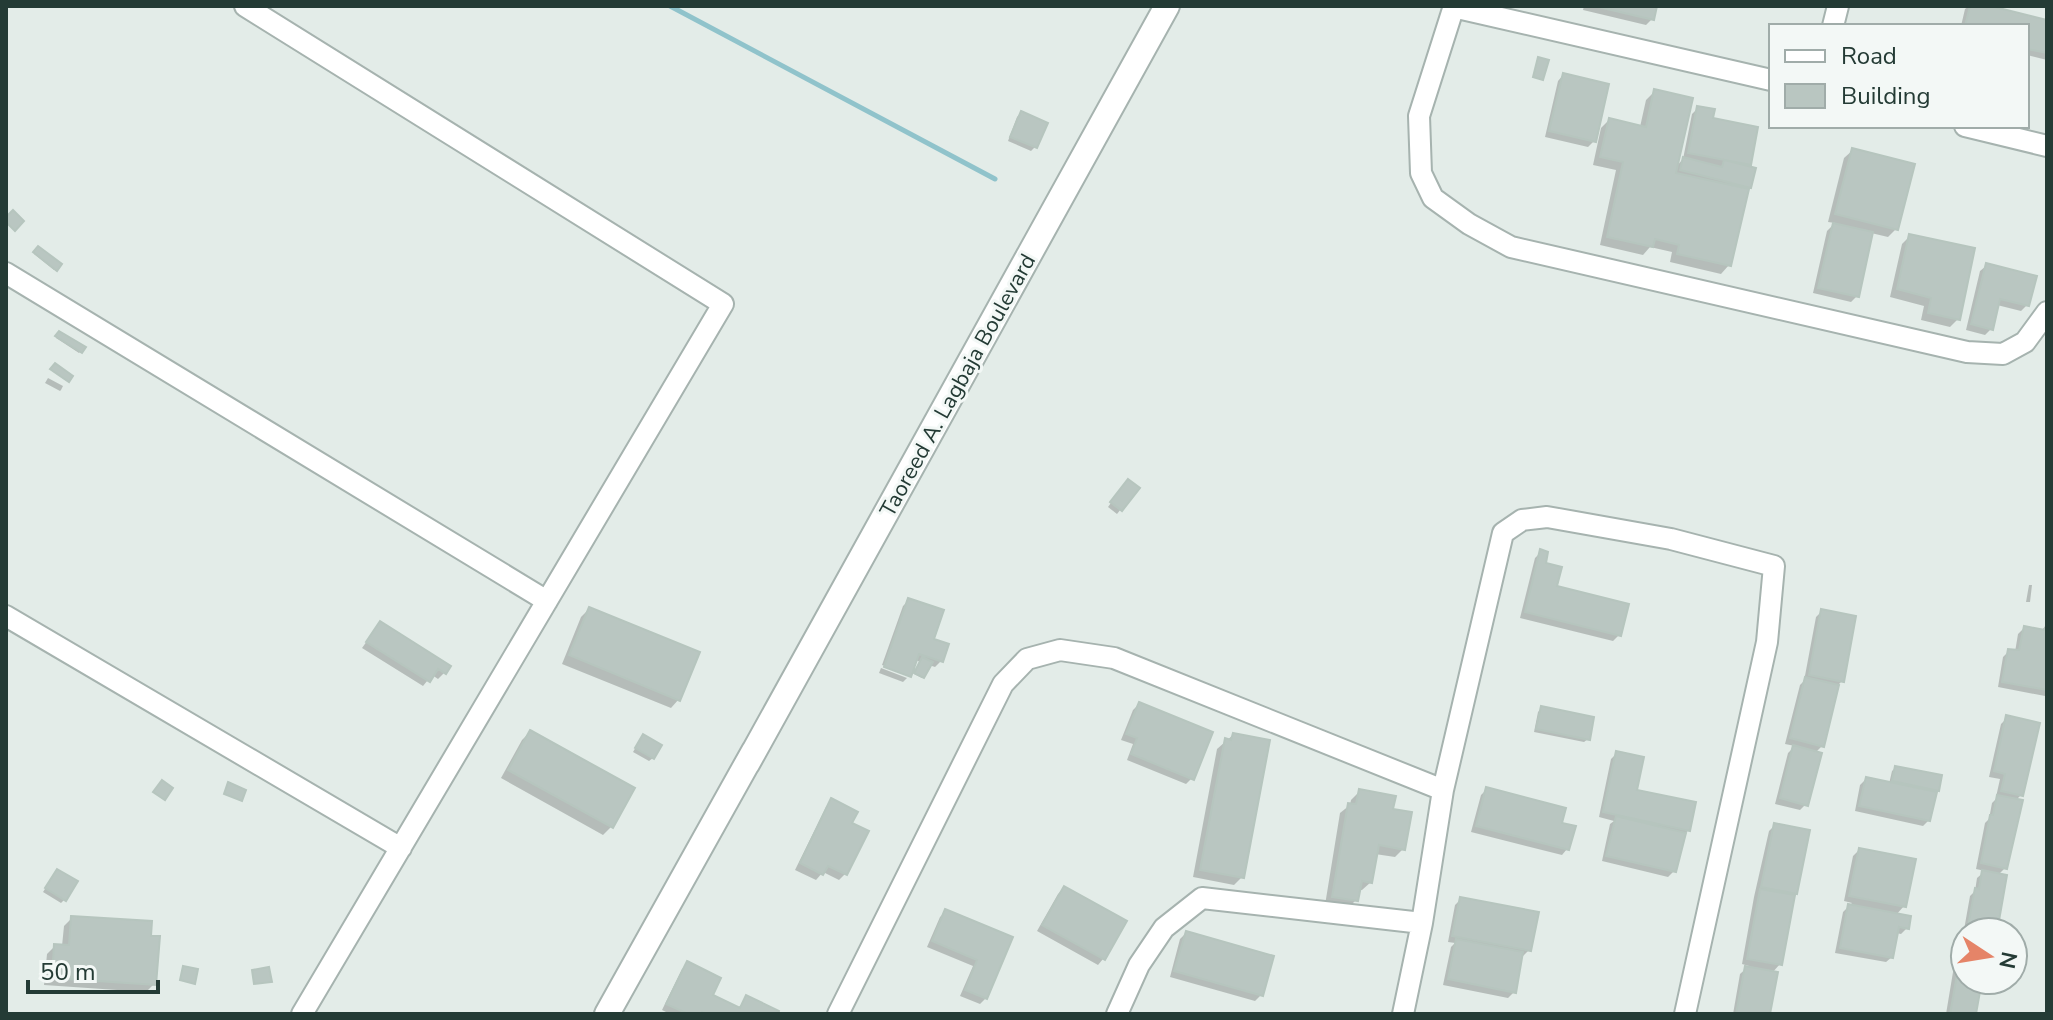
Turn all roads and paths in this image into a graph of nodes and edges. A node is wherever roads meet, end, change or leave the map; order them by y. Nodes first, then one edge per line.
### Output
1 (245, 6) edge
2 (1167, 6) edge
3 (1454, 7) edge
4 (1769, 80) edge
5 (1973, 128) edge
6 (2047, 146) edge
7 (6, 273) edge
8 (2047, 312) edge
9 (843, 592) dead end
10 (547, 601) junction
11 (6, 616) edge
12 (747, 764) junction
13 (1443, 790) junction
14 (401, 848) junction
15 (1422, 923) junction
16 (302, 1014) edge
17 (607, 1014) edge
18 (838, 1014) edge
19 (1117, 1014) edge
20 (1403, 1014) edge
21 (1685, 1014) edge

1 - 10 street
2 - 12 street, Taoreed A. Lagbaja Boulevard
3 - 4 street
3 - 8 street
5 - 6 street
7 - 10 street
9 - 12 street, Taoreed A. Lagbaja Boulevard
10 - 14 street
11 - 14 street
12 - 17 street, Taoreed A. Lagbaja Boulevard
13 - 15 street
13 - 18 street
13 - 21 street
14 - 16 street
15 - 19 street
15 - 20 street

